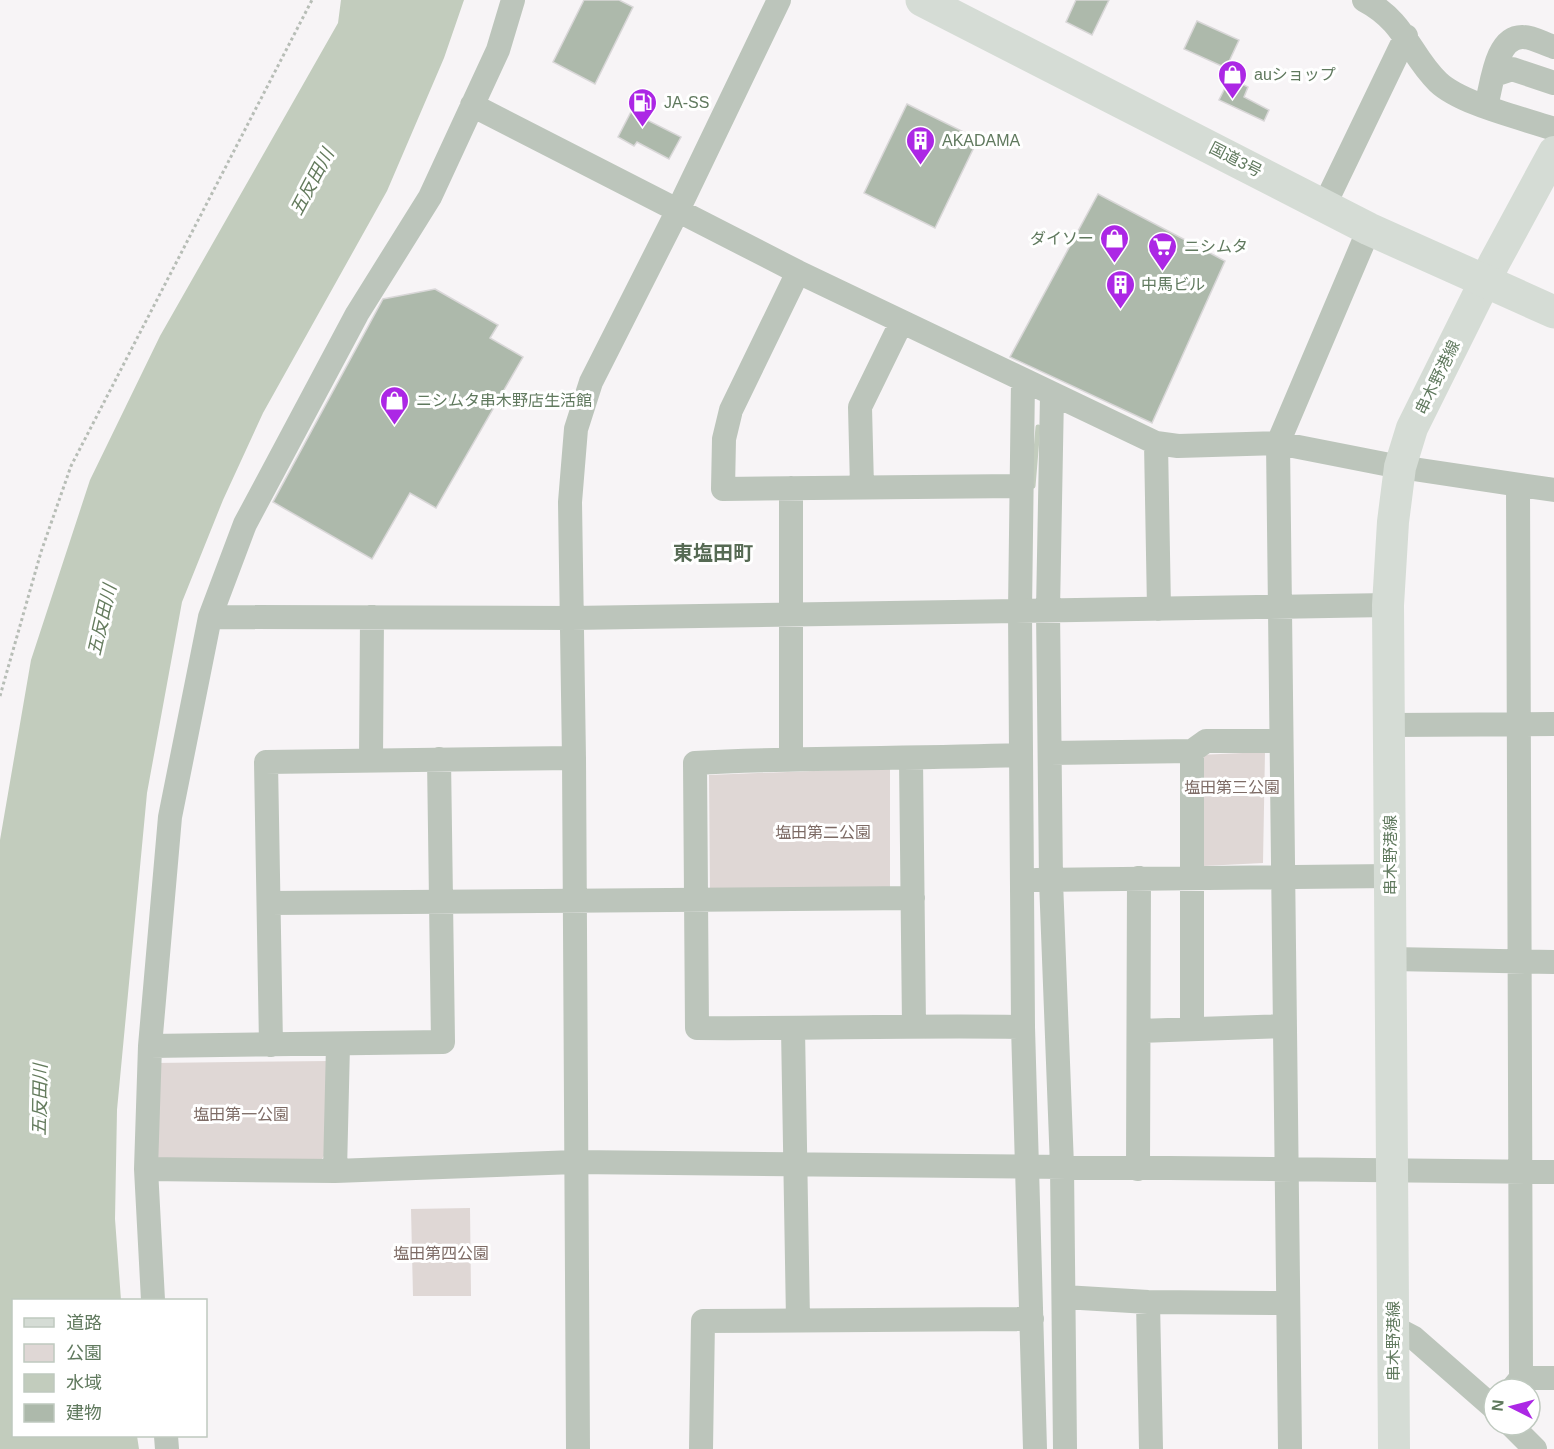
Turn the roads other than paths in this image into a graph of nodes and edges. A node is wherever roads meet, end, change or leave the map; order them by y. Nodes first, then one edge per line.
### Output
1 (513, 0) edge
2 (778, 0) edge
3 (922, 0) edge
4 (1364, 0) edge
5 (1406, 36) junction
6 (1554, 47) edge
7 (1494, 75) junction
8 (1554, 83) edge
9 (472, 105) junction
10 (1486, 106) junction
11 (1554, 129) edge
12 (1554, 152) edge
13 (1325, 204) junction
14 (678, 210) junction
15 (1370, 229) junction
16 (798, 272) junction
17 (1486, 281) junction
18 (1554, 312) edge
19 (901, 323) junction
20 (1023, 380) junction
21 (1052, 395) junction
22 (1156, 443) junction
23 (1278, 443) junction
24 (1400, 467) junction
25 (1518, 485) junction
26 (1023, 486) junction
27 (862, 487) junction
28 (792, 488) junction
29 (1554, 490) edge
30 (1388, 605) junction
31 (1280, 607) junction
32 (1159, 609) junction
33 (1048, 610) junction
34 (1020, 611) junction
35 (791, 614) junction
36 (210, 617) junction
37 (372, 617) junction
38 (572, 618) junction
39 (1389, 724) junction
40 (1518, 724) junction
41 (1554, 724) edge
42 (1281, 741) junction
43 (1192, 751) junction
44 (1050, 753) junction
45 (1021, 755) junction
46 (574, 758) junction
47 (791, 758) junction
48 (371, 759) junction
49 (439, 759) junction
50 (911, 759) junction
51 (1391, 876) junction
52 (1192, 877) junction
53 (1282, 877) junction
54 (1139, 878) junction
55 (1022, 879) junction
56 (1051, 880) junction
57 (913, 898) junction
58 (694, 900) junction
59 (442, 902) junction
60 (575, 902) junction
61 (270, 903) junction
62 (1391, 959) junction
63 (1518, 961) junction
64 (1554, 962) edge
65 (914, 1025) junction
66 (1284, 1026) junction
67 (1023, 1027) junction
68 (793, 1029) junction
69 (1192, 1029) junction
70 (1139, 1031) junction
71 (271, 1045) junction
72 (338, 1045) junction
73 (150, 1046) junction
74 (575, 1162) junction
75 (796, 1164) junction
76 (1062, 1166) junction
77 (1286, 1167) junction
78 (1029, 1168) junction
79 (146, 1169) junction
80 (1138, 1169) junction
81 (335, 1171) junction
82 (1392, 1171) junction
83 (1554, 1172) edge
84 (1518, 1173) junction
85 (1064, 1297) junction
86 (153, 1299) edge
87 (1148, 1302) junction
88 (1287, 1303) junction
89 (1032, 1319) junction
90 (798, 1320) junction
91 (1394, 1328) junction
92 (1517, 1377) edge
93 (1482, 1397) edge
94 (1524, 1437) edge
95 (578, 1449) edge
96 (701, 1449) edge
97 (1035, 1449) edge
98 (1065, 1449) edge
99 (1152, 1449) edge
100 (1290, 1449) edge
101 (1394, 1449) edge
102 (1535, 1449) edge

1 - 9 street
2 - 14 street
3 - 13 highway, 国道3号
4 - 5 street
5 - 10 street
5 - 13 street
6 - 7 street
7 - 8 street
7 - 10 street
9 - 14 street
9 - 36 street
10 - 11 street
12 - 17 main road, 串木野港線
13 - 15 highway, 国道3号
14 - 16 street
14 - 38 street
15 - 17 highway, 国道3号
15 - 23 street
16 - 19 street
16 - 28 street
17 - 18 highway, 国道3号
17 - 24 main road, 串木野港線
19 - 20 street
19 - 27 street
20 - 21 street
20 - 26 street
21 - 22 street
21 - 33 street
22 - 23 street
22 - 32 street
23 - 24 street
23 - 31 street
24 - 25 street
24 - 30 main road, 串木野港線
25 - 29 street
25 - 40 street
26 - 27 street
26 - 34 street
27 - 28 street
28 - 35 street
30 - 31 street
30 - 39 main road, 串木野港線
31 - 32 street
31 - 42 street
32 - 33 street
33 - 34 street
33 - 44 street
34 - 35 street
34 - 45 street
35 - 38 street
35 - 47 street
36 - 37 street
36 - 73 street
37 - 38 street
37 - 48 street
38 - 46 street
39 - 40 street
39 - 51 main road, 串木野港線
40 - 41 street
40 - 63 street
42 - 43 street
42 - 53 street
43 - 44 street
43 - 52 street
44 - 56 street
45 - 50 street
45 - 55 street
46 - 49 street
46 - 60 street
47 - 50 street
47 - 58 street
48 - 49 street
48 - 61 street
49 - 59 street
50 - 57 street
51 - 53 street
51 - 62 main road, 串木野港線
52 - 53 street
52 - 54 street
52 - 69 street
53 - 66 street
54 - 56 street
54 - 70 street
55 - 56 street
55 - 67 street
56 - 76 street
57 - 58 street
57 - 65 street
58 - 60 street
58 - 68 street
59 - 60 street
59 - 61 street
59 - 72 street
60 - 74 street
61 - 71 street
62 - 63 street
62 - 82 main road, 串木野港線
63 - 64 street
63 - 84 street
65 - 67 street
65 - 68 street
66 - 69 street
66 - 77 street
67 - 78 street
68 - 75 street
69 - 70 street
70 - 80 street
71 - 72 street
71 - 73 street
72 - 81 street
73 - 79 street
74 - 75 street
74 - 81 street
74 - 95 street
75 - 78 street
75 - 90 street
76 - 78 street
76 - 80 street
76 - 85 street
77 - 80 street
77 - 82 street
77 - 88 street
78 - 89 street
79 - 81 street
79 - 86 street
82 - 84 street
82 - 91 main road, 串木野港線
83 - 84 street
84 - 92 street
85 - 87 street
85 - 98 street
87 - 88 street
87 - 99 street
88 - 100 street
89 - 90 street
89 - 97 street
90 - 96 street
91 - 93 street
91 - 101 main road, 串木野港線
94 - 102 street

